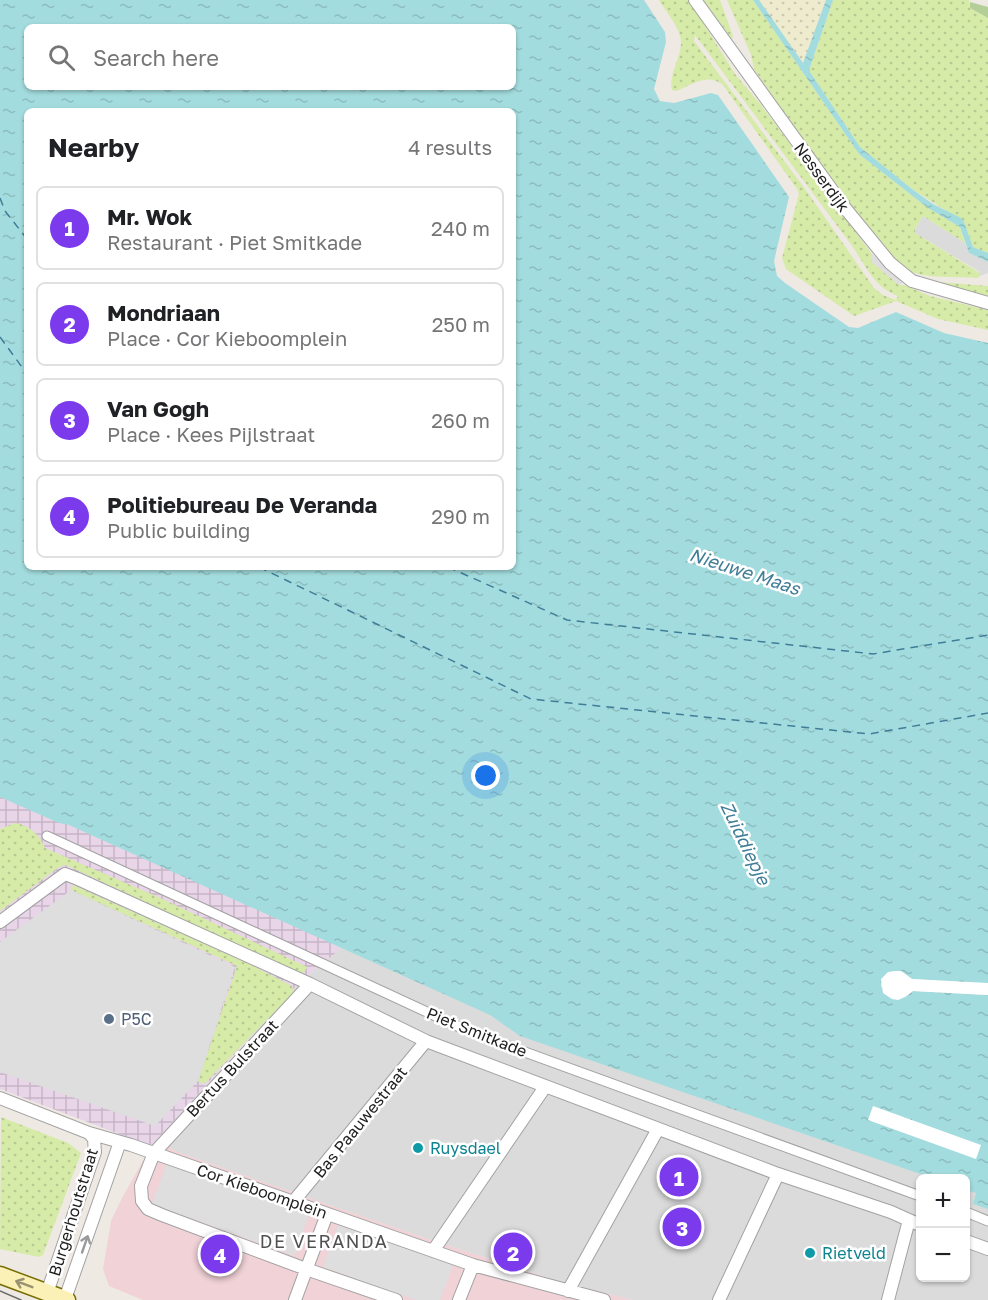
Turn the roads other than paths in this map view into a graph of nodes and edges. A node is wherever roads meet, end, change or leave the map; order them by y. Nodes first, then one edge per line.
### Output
1 (695, 0) edge
2 (988, 303) edge
3 (47, 836) dead end
4 (0, 922) edge
5 (310, 984) junction
6 (426, 1041) junction
7 (545, 1087) junction
8 (0, 1098) edge
9 (658, 1129) junction
10 (88, 1133) junction
11 (120, 1142) junction
12 (154, 1153) junction
13 (778, 1174) junction
14 (916, 1194) edge
15 (293, 1202) junction
16 (327, 1214) junction
17 (970, 1214) edge
18 (988, 1221) edge
19 (915, 1222) edge
20 (970, 1242) edge
21 (988, 1249) edge
22 (433, 1251) junction
23 (473, 1265) junction
24 (306, 1269) junction
25 (0, 1275) edge
26 (568, 1291) junction
27 (46, 1296) edge
28 (66, 1300) edge
29 (295, 1300) edge
30 (396, 1300) edge
31 (459, 1300) edge
32 (604, 1300) edge
33 (719, 1300) edge
34 (888, 1300) edge

1 - 2 street, Nesserdijk
3 - 14 street, Piet Smitkade
4 - 5 street, Piet Smitkade
5 - 6 street, Piet Smitkade
5 - 12 street, Bertus Bulstraat
6 - 7 street, Piet Smitkade
6 - 15 street, Bas Paauwestraat
7 - 9 street, Piet Smitkade
7 - 22 street
8 - 10 street, Cor Kieboomplein
9 - 13 street, Piet Smitkade
9 - 26 street
10 - 11 street, Cor Kieboomplein
10 - 27 street, Burgerhoutstraat
11 - 12 street, Cor Kieboomplein
28 -> 11 street, Burgerhoutstraat
12 - 15 street, Cor Kieboomplein
12 - 24 street
13 - 19 street, Piet Smitkade
13 - 33 street
15 - 16 street, Cor Kieboomplein
16 - 22 street, Cor Kieboomplein
16 - 24 street
17 - 18 street
19 - 34 street
20 - 21 street
22 - 23 street, Cor Kieboomplein
23 - 26 street, Cor Kieboomplein
23 - 31 street
24 - 29 street
24 - 30 street
27 -> 25 main road
26 - 32 street, Cor Kieboomplein
27 - 28 main road

